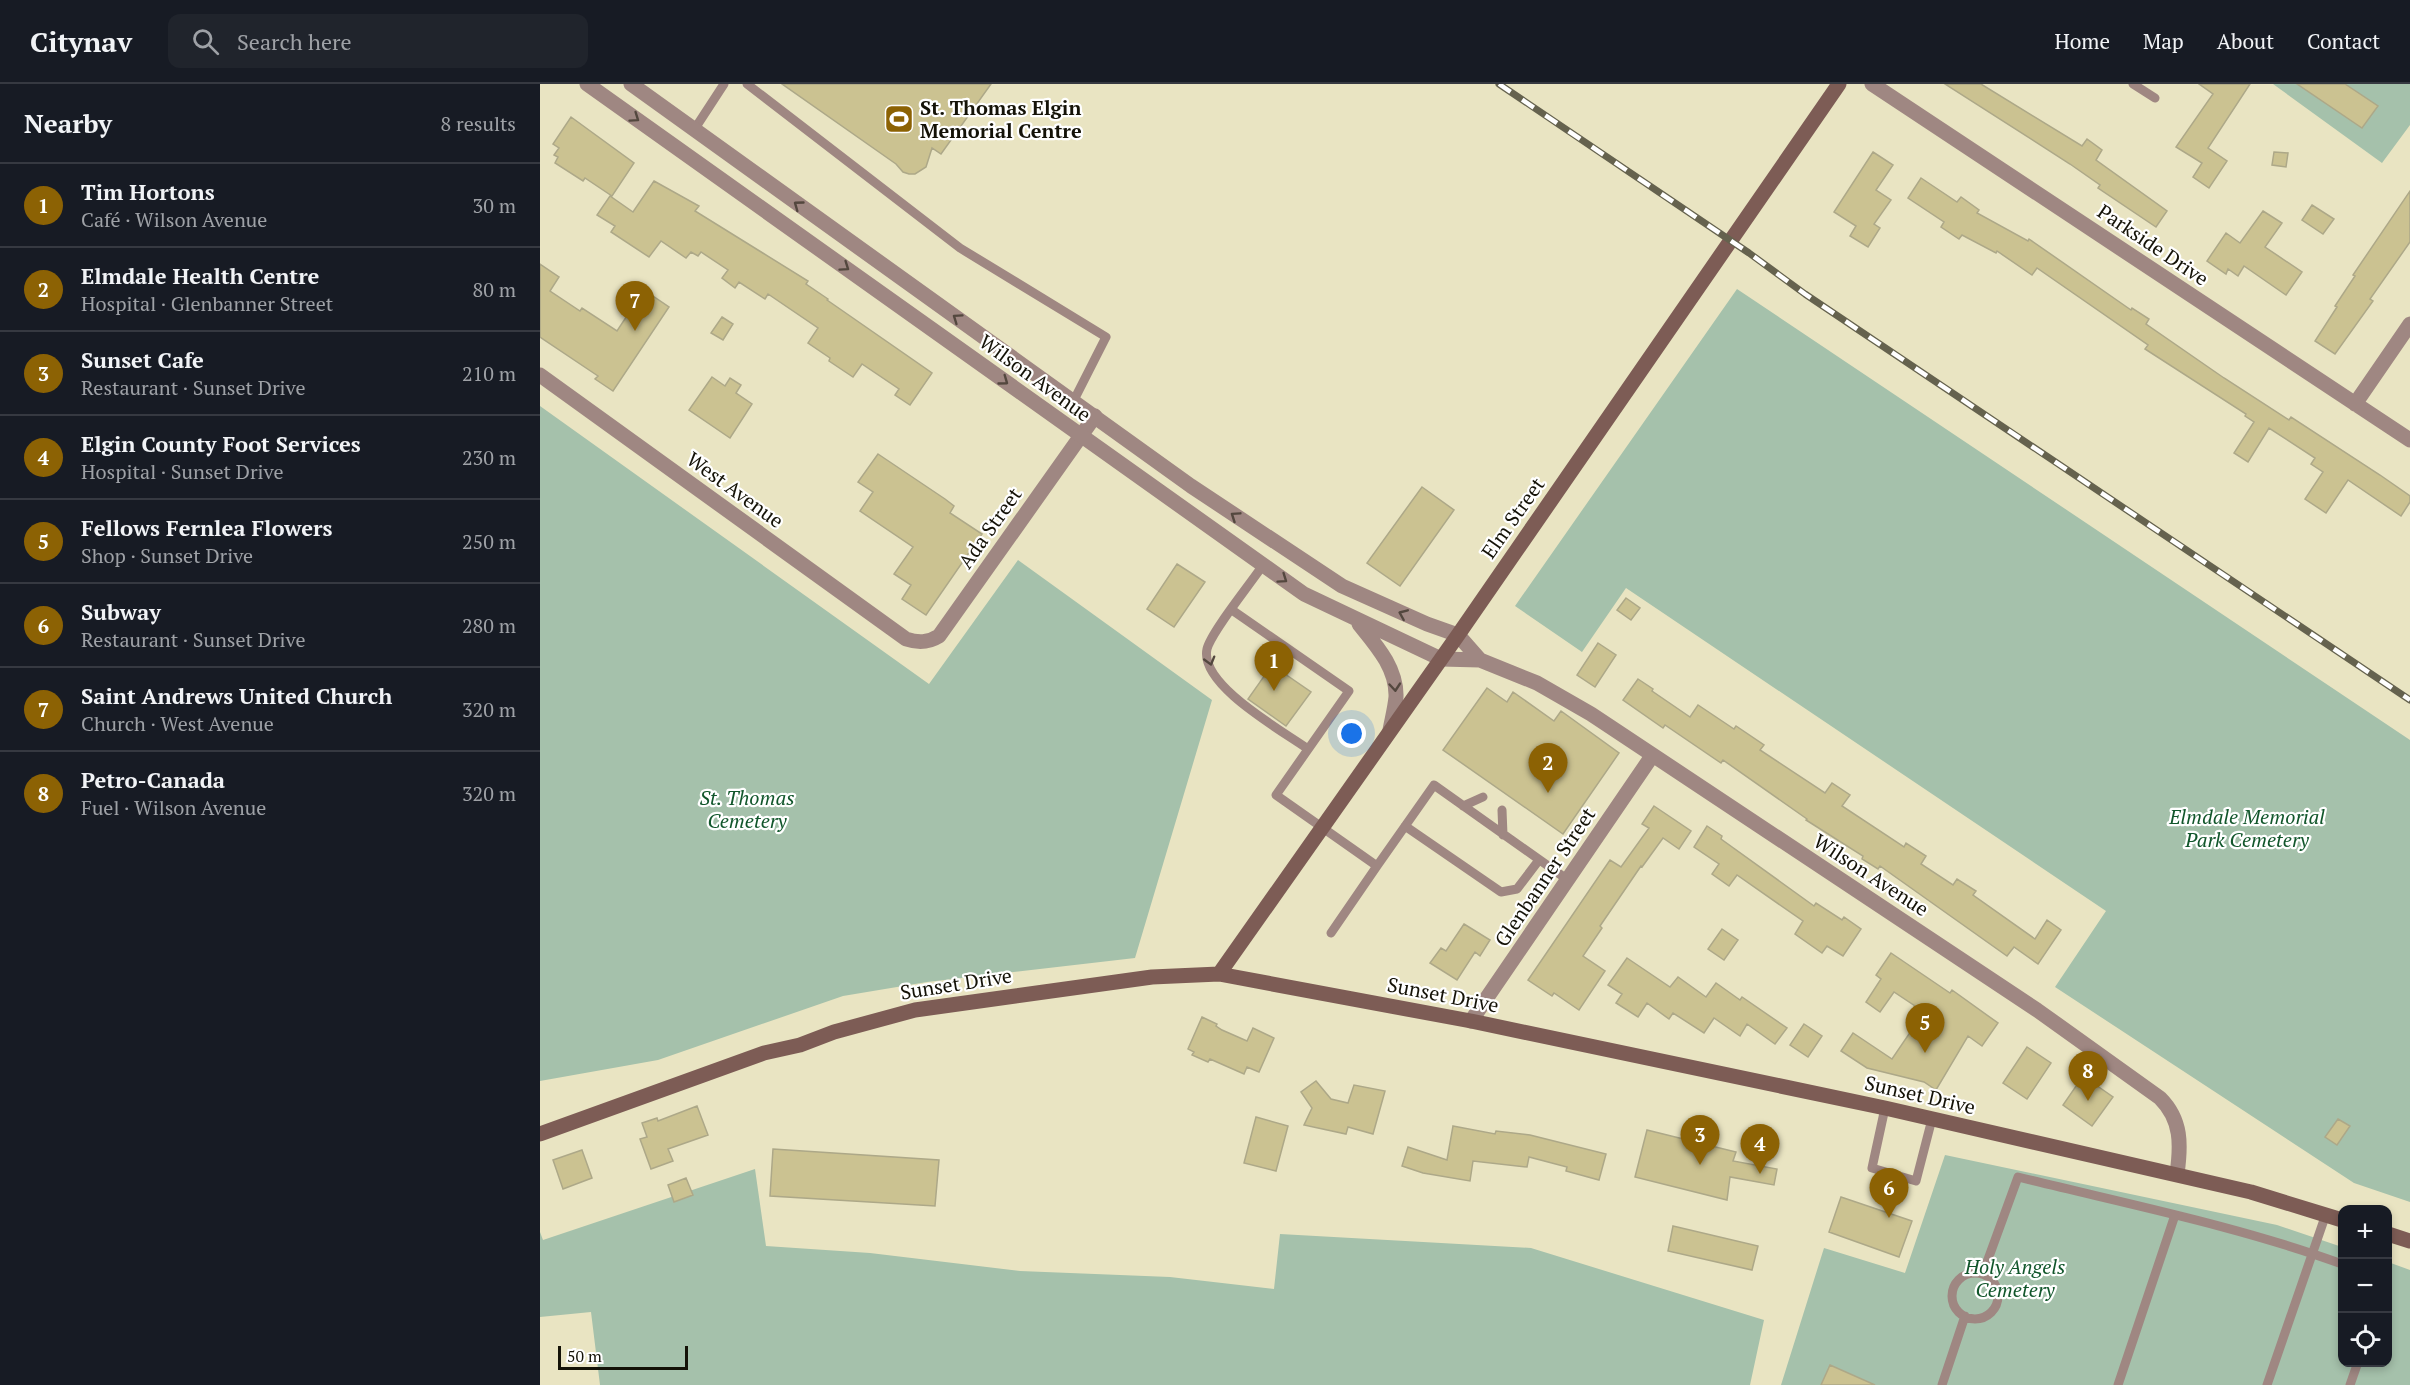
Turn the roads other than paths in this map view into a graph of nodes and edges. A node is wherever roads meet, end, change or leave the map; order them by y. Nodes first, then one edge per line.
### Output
1 (587, 84) edge
2 (631, 84) edge
3 (724, 84) edge
4 (747, 84) edge
5 (1839, 84) edge
6 (1872, 84) edge
7 (2133, 84) edge
8 (2155, 98) dead end
9 (694, 130) junction
10 (898, 276) junction
11 (884, 295) junction
12 (2410, 324) edge
13 (540, 375) edge
14 (1074, 400) junction
15 (2355, 404) junction
16 (1095, 416) junction
17 (1080, 436) junction
18 (2410, 440) edge
19 (1191, 486) junction
20 (1178, 505) junction
21 (1263, 565) junction
22 (1232, 610) junction
23 (1355, 620) junction
24 (1458, 635) junction
25 (906, 639) joint
26 (1441, 659) junction
27 (1480, 660) junction
28 (1390, 730) junction
29 (1308, 749) junction
30 (1652, 756) junction
31 (1483, 797) dead end
32 (1463, 806) junction
33 (1502, 810) dead end
34 (1405, 826) junction
35 (1322, 828) junction
36 (1503, 835) junction
37 (1539, 860) junction
38 (1377, 866) junction
39 (1568, 880) junction
40 (1331, 933) dead end
41 (1219, 974) junction
42 (1471, 1021) junction
43 (1886, 1108) junction
44 (1932, 1119) junction
45 (540, 1134) edge
46 (2177, 1174) junction
47 (2326, 1214) junction
48 (2175, 1215) junction
49 (2338, 1218) edge
50 (2392, 1235) edge
51 (2410, 1241) edge
52 (2314, 1253) junction
53 (2338, 1262) edge
54 (1983, 1273) junction
55 (1965, 1316) junction
56 (2356, 1367) edge
57 (1942, 1385) edge
58 (2118, 1385) edge
59 (2267, 1385) edge
60 (2350, 1385) edge

1 -> 11 street, Wilson Avenue
2 - 9 street, Wilson Avenue
3 - 9 lane
4 - 14 lane
5 - 24 main road, Elm Street
6 - 15 street, Parkside Drive
7 - 8 lane
10 -> 9 street, Wilson Avenue
10 - 11 street
14 -> 10 street, Wilson Avenue
11 -> 17 street, Wilson Avenue
12 - 15 street
13 - 25 street, West Avenue
14 - 16 street, Wilson Avenue
15 - 18 street, Parkside Drive
16 - 17 street, Ada Street
16 - 19 street, Wilson Avenue
17 - 20 street, Wilson Avenue
17 - 25 street, Ada Street
19 - 20 street
24 -> 19 street, Wilson Avenue
20 - 21 street, Wilson Avenue
21 - 22 lane
21 -> 23 street, Wilson Avenue
22 -> 29 lane
22 - 29 lane
23 - 26 street, Wilson Avenue
23 -> 28 street
24 - 26 main road, Elm Street
24 - 27 street, Wilson Avenue
26 - 27 street, Wilson Avenue
26 - 28 main road, Elm Street
27 - 30 street, Wilson Avenue
28 - 35 main road, Elm Street
29 - 35 lane
30 - 39 street, Glenbanner Street
30 - 46 street, Wilson Avenue
31 - 32 lane
32 - 34 lane
32 - 36 lane
33 - 36 lane
34 - 37 lane
34 - 38 lane
35 - 38 lane
35 - 41 main road, Elm Street
36 - 37 lane
37 - 39 lane
38 - 40 lane
39 - 42 street, Glenbanner Street
41 - 42 main road, Sunset Drive
41 - 45 main road, Sunset Drive
42 - 43 main road, Sunset Drive
43 - 44 main road, Sunset Drive
43 - 44 lane
44 - 46 main road, Sunset Drive
46 - 47 main road, Sunset Drive
47 - 49 main road, Sunset Drive
47 - 52 lane
48 - 52 lane
48 - 54 lane
48 - 58 lane
50 - 51 main road
52 - 53 lane
52 - 59 lane
54 - 55 lane
54 - 55 lane
55 - 57 lane
56 - 60 lane

